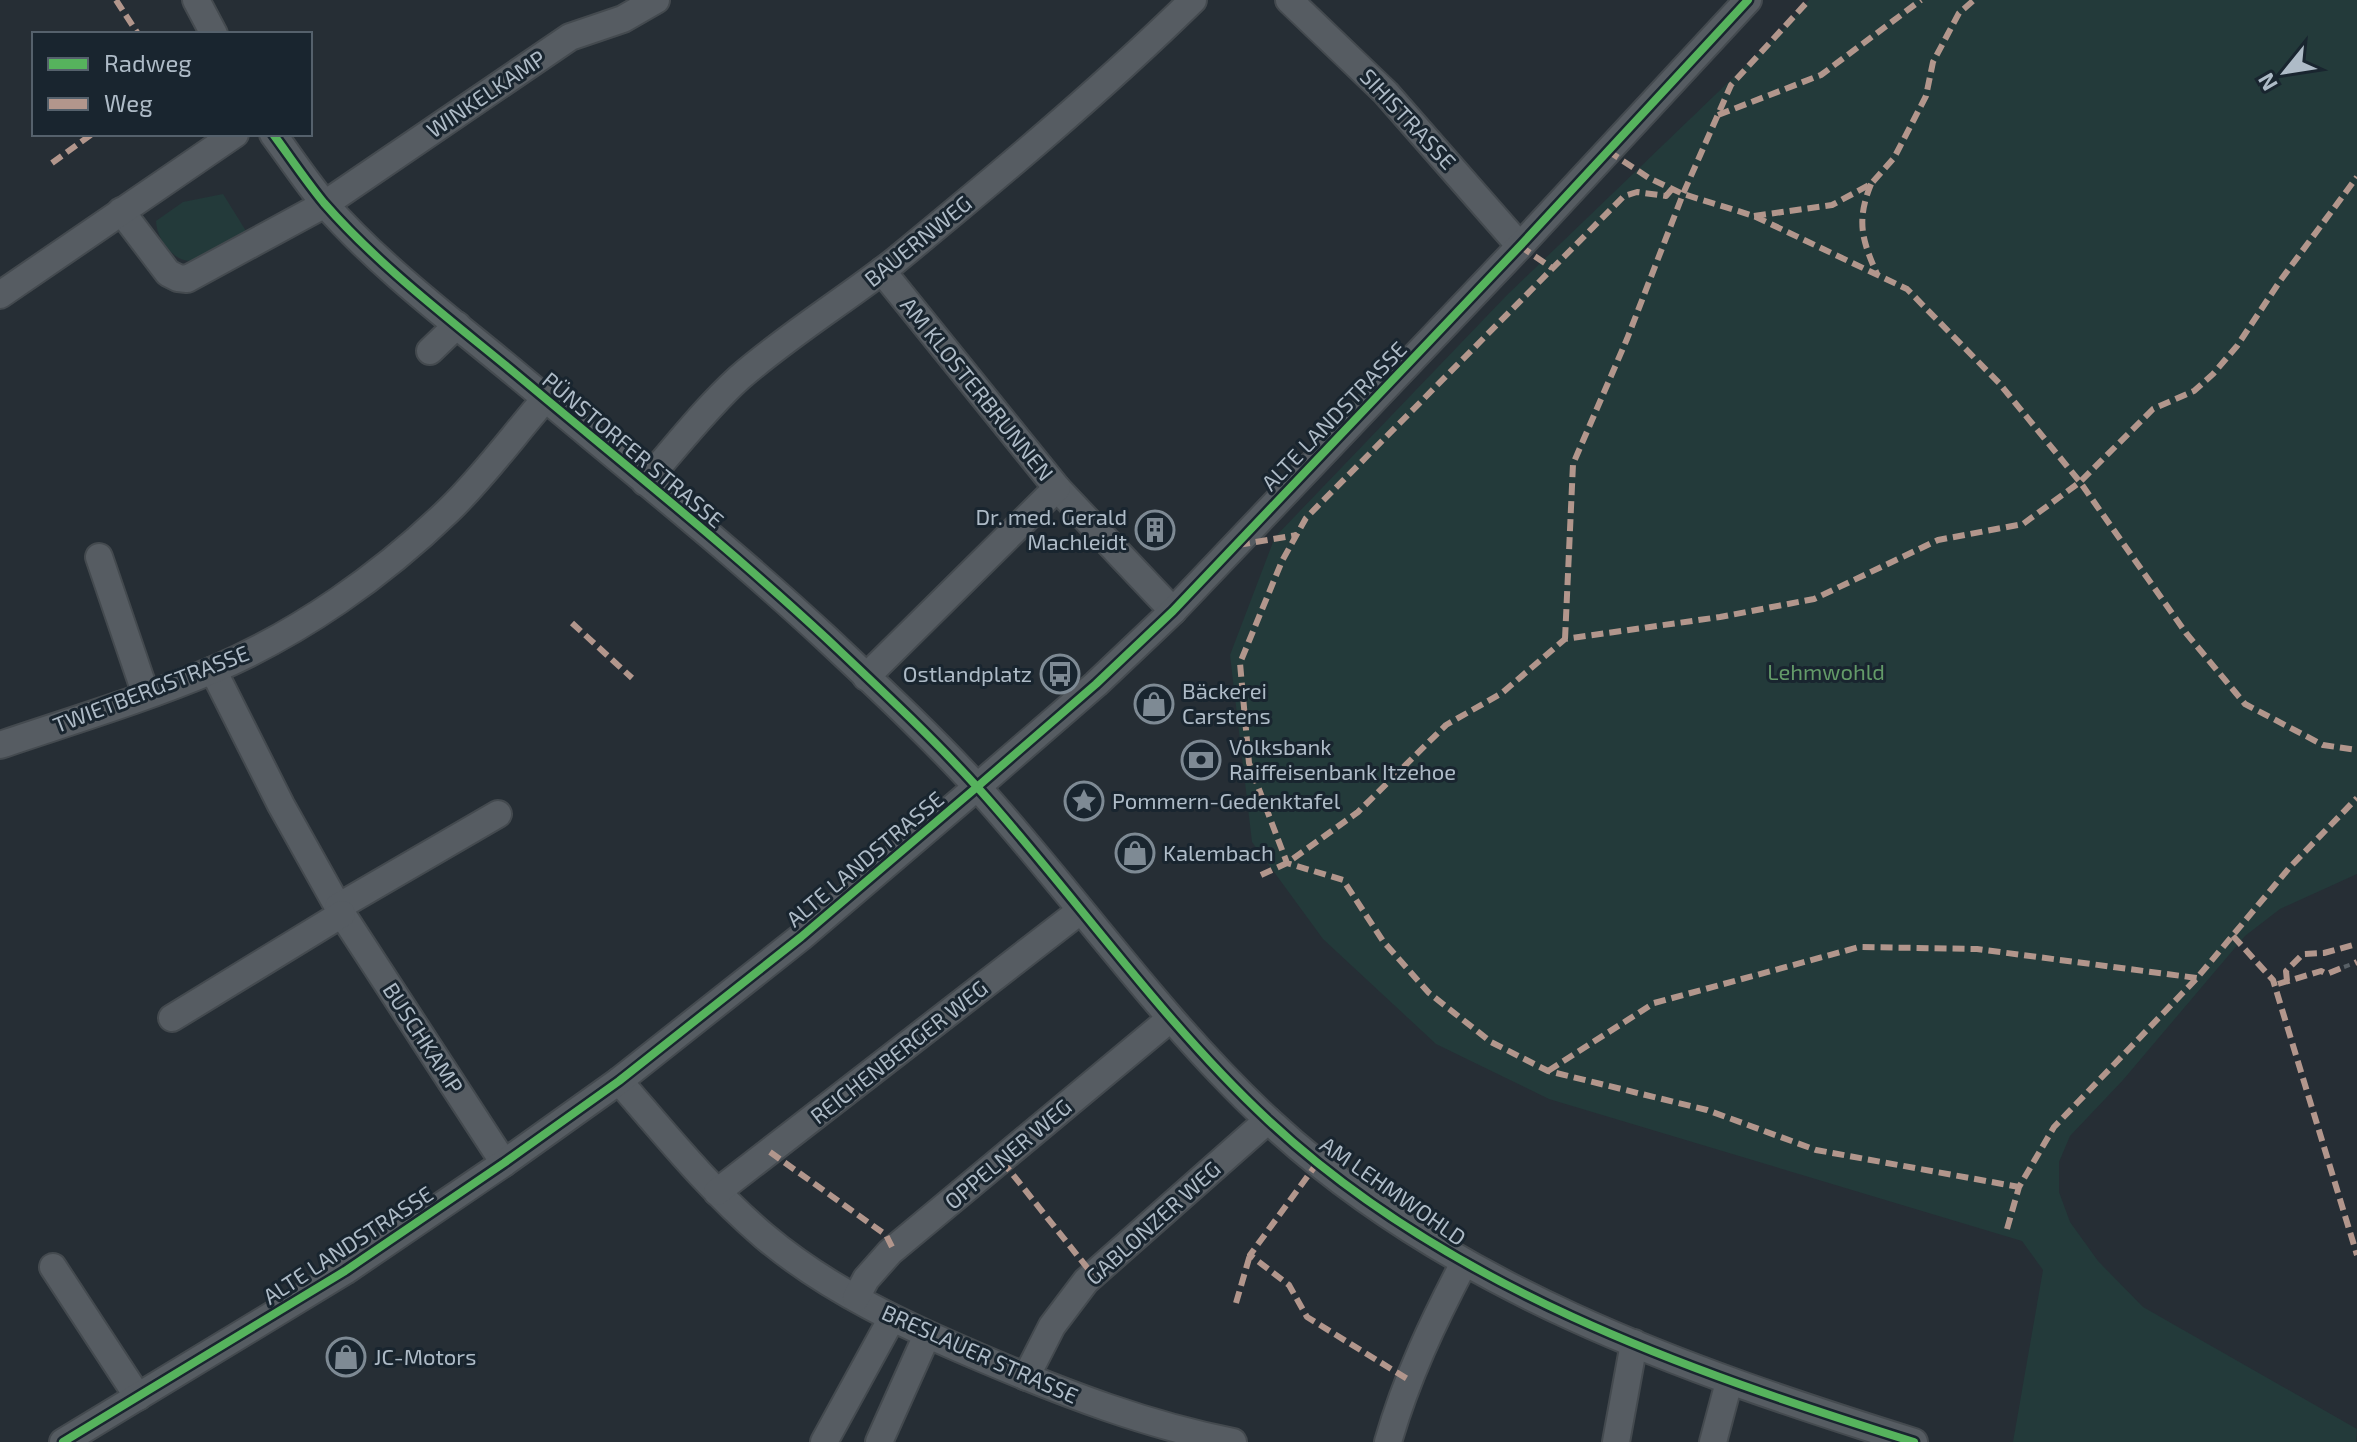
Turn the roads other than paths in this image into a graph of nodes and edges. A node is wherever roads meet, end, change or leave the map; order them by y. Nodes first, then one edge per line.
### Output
1 (196, 0) edge
2 (656, 0) edge
3 (1193, 0) edge
4 (1289, 0) edge
5 (1748, 0) edge
6 (213, 32) edge
7 (232, 136) edge
8 (274, 136) edge
9 (325, 204) junction
10 (121, 211) junction
11 (1520, 246) junction
12 (882, 271) junction
13 (0, 295) edge
14 (457, 325) junction
15 (430, 351) dead end
16 (545, 399) junction
17 (645, 482) junction
18 (1057, 488) junction
19 (99, 557) dead end
20 (1173, 611) junction
21 (213, 670) junction
22 (866, 677) junction
23 (146, 695) junction
24 (0, 745) edge
25 (977, 787) junction
26 (498, 814) dead end
27 (340, 910) junction
28 (1080, 911) junction
29 (172, 1018) dead end
30 (1170, 1019) junction
31 (619, 1081) junction
32 (1268, 1120) junction
33 (504, 1163) junction
34 (717, 1192) junction
35 (1464, 1263) junction
36 (53, 1267) dead end
37 (856, 1298) junction
38 (892, 1318) junction
39 (927, 1335) junction
40 (1634, 1343) junction
41 (1026, 1377) junction
42 (1729, 1382) junction
43 (138, 1397) junction
44 (63, 1442) edge
45 (824, 1442) edge
46 (879, 1442) edge
47 (1233, 1442) edge
48 (1388, 1442) edge
49 (1616, 1442) edge
50 (1713, 1442) edge
51 (1914, 1442) edge

1 - 6 street
2 - 9 street, WINKELKAMP
3 - 12 street, BAUERNWEG
4 - 11 street, SIHISTRASSE
5 - 11 street, ALTE LANDSTRASSE
7 - 10 street
8 - 9 street, PÜNSTORFER STRASSE
9 - 10 street
9 - 14 street, PÜNSTORFER STRASSE
10 - 13 street
11 - 20 street, ALTE LANDSTRASSE
12 - 17 street, BAUERNWEG
12 - 18 street, AM KLOSTERBRUNNEN
14 - 15 street
14 - 16 street, PÜNSTORFER STRASSE
16 - 17 street, PÜNSTORFER STRASSE
16 - 21 street, TWIETBERGSTRASSE
17 - 22 street, PÜNSTORFER STRASSE
18 - 20 street, AM KLOSTERBRUNNEN
18 - 22 street
19 - 23 street
20 - 25 street, ALTE LANDSTRASSE
21 - 23 street, TWIETBERGSTRASSE
21 - 27 street, BUSCHKAMP
22 - 25 street, PÜNSTORFER STRASSE
23 - 24 street, TWIETBERGSTRASSE
25 - 28 street, AM LEHMWOHLD
25 - 31 street, ALTE LANDSTRASSE
26 - 27 street
27 - 29 street
27 - 33 street, BUSCHKAMP
28 - 30 street, AM LEHMWOHLD
28 - 34 street, REICHENBERGER WEG
30 - 32 street, AM LEHMWOHLD
30 - 37 street, OPPELNER WEG
31 - 33 street, ALTE LANDSTRASSE
31 - 34 street, BRESLAUER STRASSE
32 - 35 street, AM LEHMWOHLD
32 - 41 street, GABLONZER WEG
33 - 43 street, ALTE LANDSTRASSE
34 - 37 street, BRESLAUER STRASSE
35 - 40 street, AM LEHMWOHLD
35 - 48 street
36 - 43 street
37 - 38 street, BRESLAUER STRASSE
38 - 39 street, BRESLAUER STRASSE
38 - 45 street
39 - 41 street, BRESLAUER STRASSE
39 - 46 street
40 - 42 street, AM LEHMWOHLD
40 - 49 street
41 - 47 street, BRESLAUER STRASSE
42 - 50 street
42 - 51 street, AM LEHMWOHLD
43 - 44 street, ALTE LANDSTRASSE

